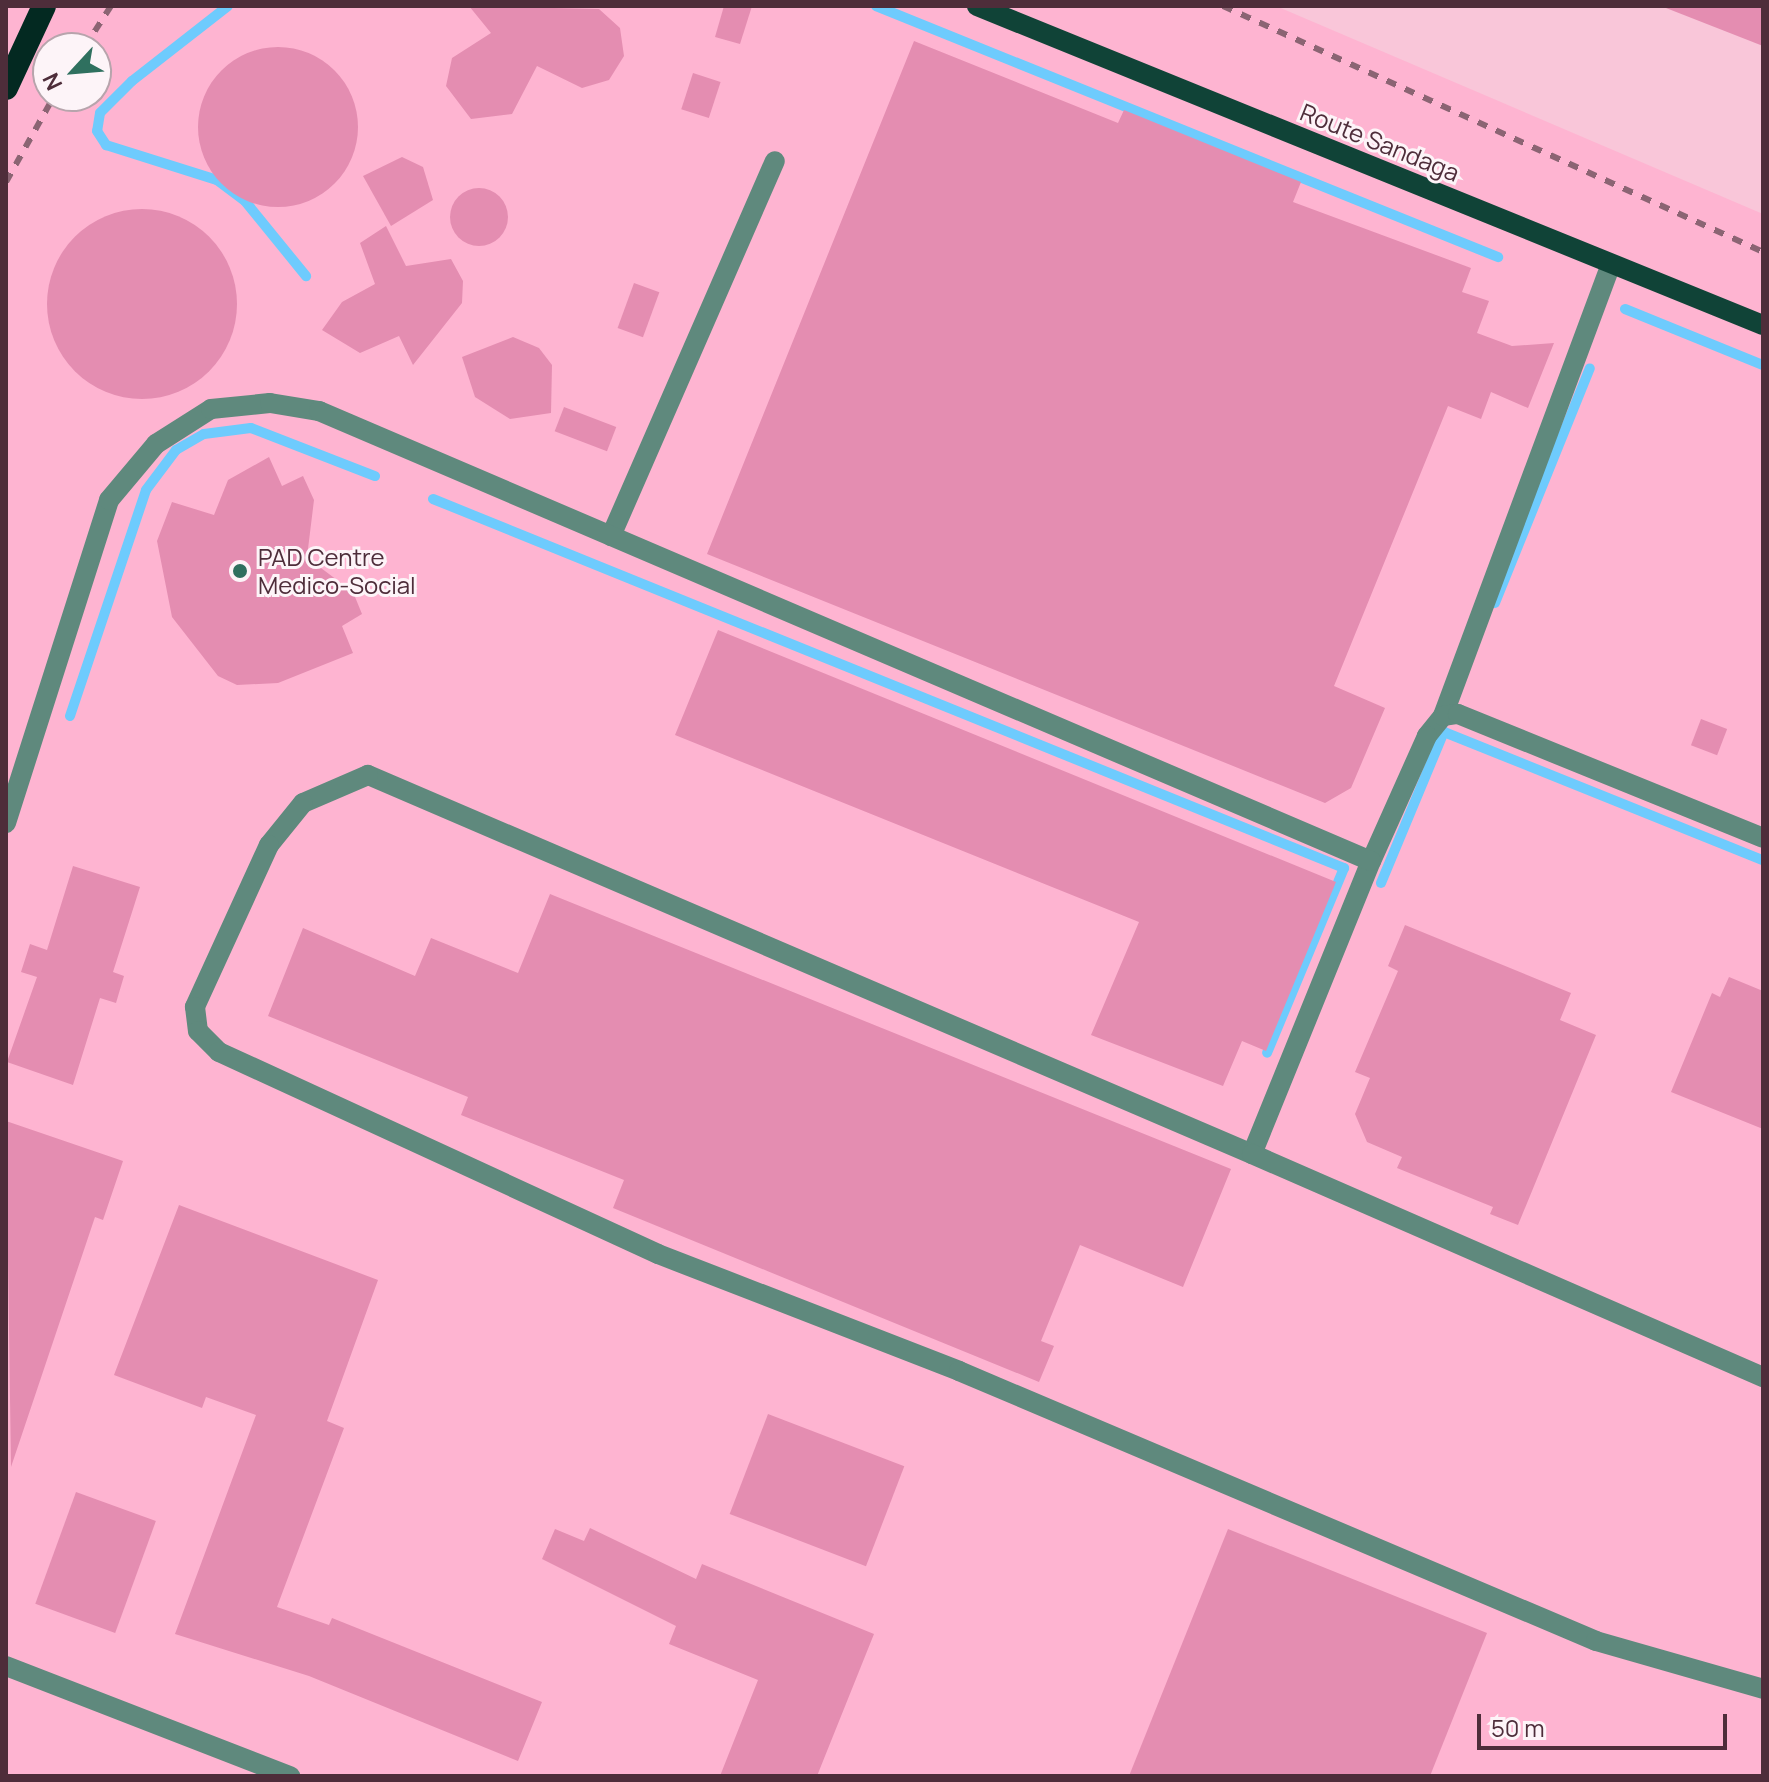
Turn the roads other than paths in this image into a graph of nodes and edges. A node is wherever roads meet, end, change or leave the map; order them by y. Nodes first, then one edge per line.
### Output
1 (44, 6) edge
2 (977, 6) edge
3 (6, 88) edge
4 (775, 161) dead end
5 (1611, 264) junction
6 (1763, 325) edge
7 (611, 536) junction
8 (1443, 716) junction
9 (6, 823) edge
10 (1763, 838) edge
11 (1371, 861) junction
12 (1252, 1154) junction
13 (1763, 1377) edge
14 (6, 1666) edge
15 (1763, 1689) edge
16 (290, 1776) edge

1 - 3 highway
2 - 5 main road, Route Sandaga
4 - 7 street
5 - 6 main road, Route Sandaga
5 - 8 street
7 - 9 street
7 - 11 street
8 - 10 street
8 - 11 street
11 - 12 street
12 - 13 street
12 - 15 street
14 - 16 street

